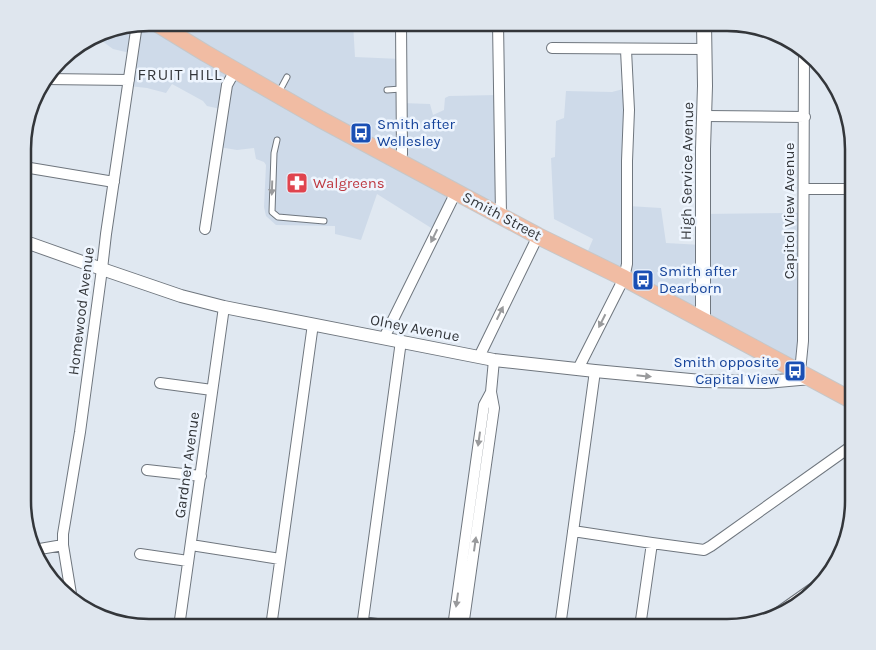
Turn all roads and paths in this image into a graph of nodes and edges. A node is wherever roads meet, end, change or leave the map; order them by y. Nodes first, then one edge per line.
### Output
1 (171, 31) edge
2 (400, 31) edge
3 (137, 32) edge
4 (498, 32) edge
5 (704, 32) edge
6 (552, 48) dead end
7 (704, 49) junction
8 (626, 50) junction
9 (804, 59) edge
10 (236, 71) junction
11 (287, 77) dead end
12 (54, 79) edge
13 (129, 80) junction
14 (401, 89) junction
15 (386, 90) dead end
16 (277, 95) junction
17 (705, 116) junction
18 (805, 117) junction
19 (277, 140) dead end
20 (400, 162) junction
21 (31, 168) edge
22 (114, 182) junction
23 (804, 189) junction
24 (844, 189) edge
25 (456, 192) junction
26 (501, 215) junction
27 (324, 221) dead end
28 (205, 230) dead end
29 (538, 236) junction
30 (31, 244) edge
31 (102, 270) junction
32 (624, 278) junction
33 (224, 306) junction
34 (702, 320) junction
35 (313, 324) junction
36 (384, 338) junction
37 (401, 342) junction
38 (479, 357) junction
39 (494, 360) junction
40 (578, 368) junction
41 (595, 371) junction
42 (806, 375) junction
43 (160, 383) dead end
44 (212, 390) junction
45 (491, 392) junction
46 (844, 397) edge
47 (844, 451) edge
48 (147, 470) dead end
49 (201, 476) junction
50 (573, 531) junction
51 (652, 543) junction
52 (63, 545) junction
53 (191, 545) junction
54 (41, 549) edge
55 (140, 554) dead end
56 (280, 559) junction
57 (188, 561) junction
58 (70, 588) edge
59 (181, 618) edge
60 (272, 618) edge
61 (363, 618) edge
62 (454, 619) edge
63 (464, 619) edge
64 (561, 619) edge
65 (641, 619) edge

1 - 10 main road, Smith Street
2 - 14 street
3 - 13 street, Homewood Avenue
4 - 26 street
5 - 7 main road, High Service Avenue
6 - 8 street
7 - 8 street
7 - 17 main road, High Service Avenue
8 - 32 street
9 - 18 street, Capitol View Avenue
10 - 16 main road, Smith Street
10 - 28 street
11 - 16 lane
12 - 13 street
13 - 22 street, Homewood Avenue
14 - 15 lane
14 - 20 street
16 - 20 main road, Smith Street
17 - 18 street
17 - 34 main road, High Service Avenue
18 - 23 street, Capitol View Avenue
19 -> 27 lane
20 - 25 main road, Smith Street
21 - 22 street
22 - 31 street, Homewood Avenue
23 - 24 street
23 - 42 street, Capitol View Avenue
25 - 26 main road, Smith Street
25 -> 36 street
26 - 29 main road, Smith Street
29 - 32 main road, Smith Street
38 -> 29 street
30 - 31 street, Olney Avenue
31 - 33 street, Olney Avenue
31 - 52 street, Homewood Avenue
32 - 34 main road, Smith Street
32 -> 40 street
33 - 35 street, Olney Avenue
33 - 44 street, Gardner Avenue
34 - 42 main road, Smith Street
35 - 36 street, Olney Avenue
35 - 56 street
36 - 37 street, Olney Avenue
37 - 38 street, Olney Avenue
37 - 61 street
38 - 39 street, Olney Avenue
39 - 40 street, Olney Avenue
39 - 45 street
40 - 41 street, Olney Avenue
41 -> 42 street, Olney Avenue
41 - 50 street
42 - 46 main road, Smith Street
43 - 44 street
44 - 49 street, Gardner Avenue
45 -> 62 street
63 -> 45 street
47 - 51 street
48 - 49 street
49 - 53 street, Gardner Avenue
50 - 51 street
50 - 64 street
51 - 65 street
52 - 54 street
52 - 58 street, Homewood Avenue
53 - 56 street
53 - 57 street, Gardner Avenue
55 - 57 street
56 - 60 street
57 - 59 street, Gardner Avenue

